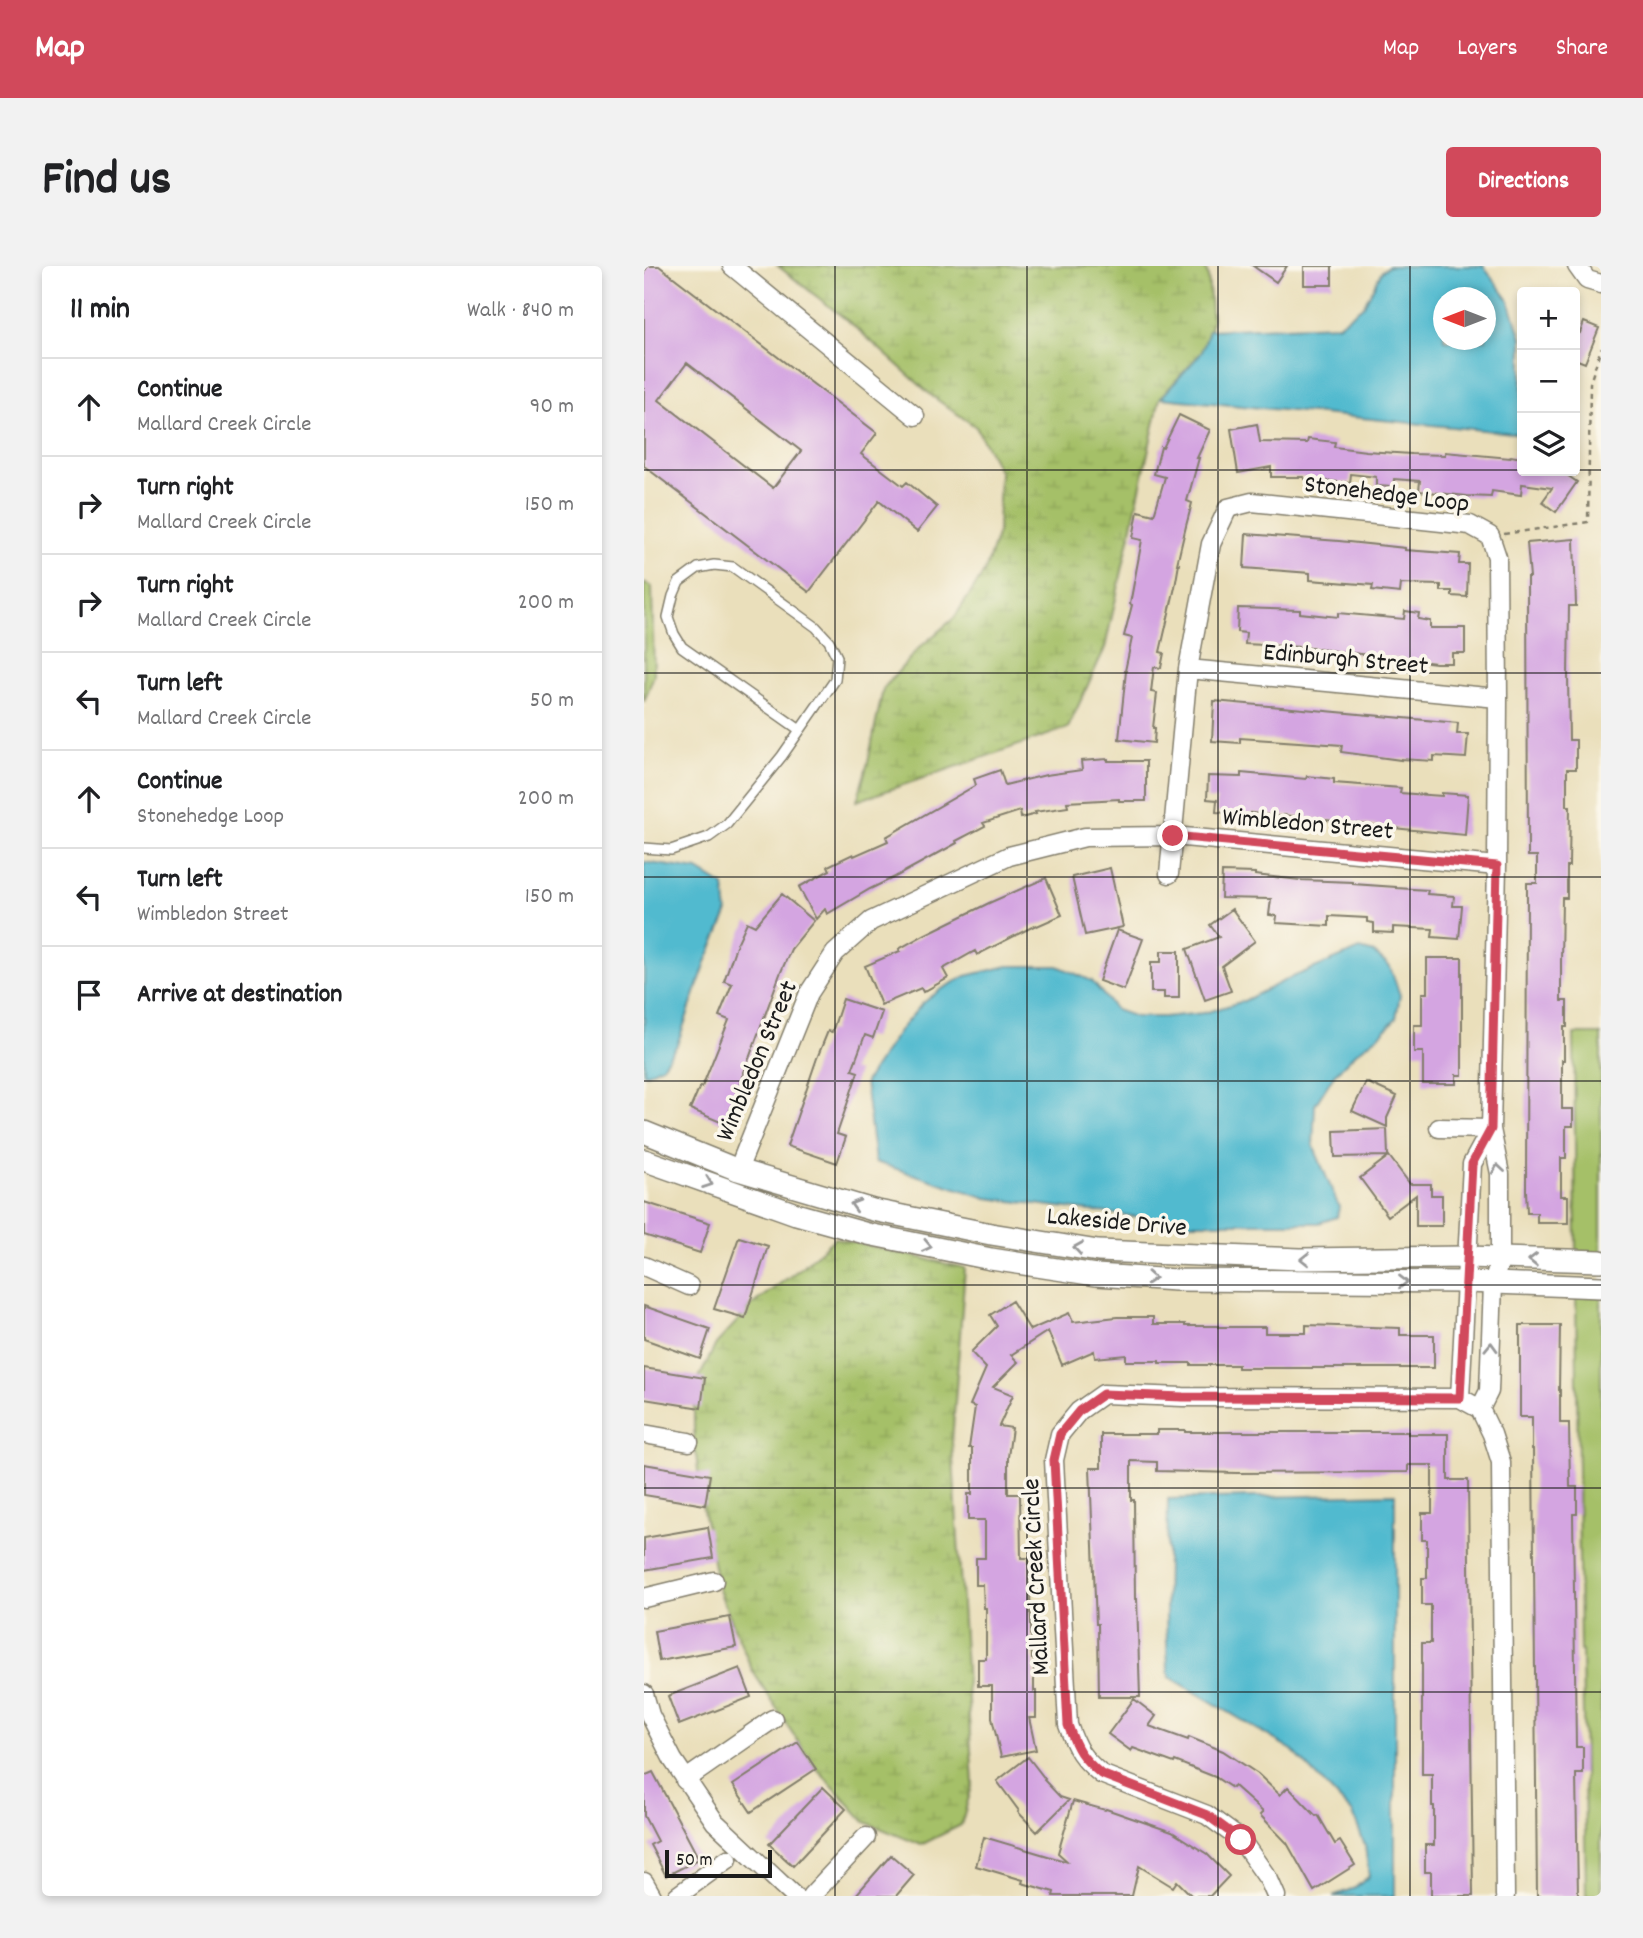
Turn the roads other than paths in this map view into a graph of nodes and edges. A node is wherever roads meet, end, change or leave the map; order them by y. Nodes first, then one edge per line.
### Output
1 (732, 266) edge
2 (1577, 266) edge
3 (1601, 284) edge
4 (915, 416) dead end
5 (1188, 669) junction
6 (1498, 698) junction
7 (800, 730) junction
8 (1173, 836) junction
9 (644, 848) edge
10 (1497, 866) junction
11 (1168, 874) dead end
12 (1439, 1128) dead end
13 (1491, 1129) junction
14 (644, 1132) edge
15 (644, 1160) edge
16 (738, 1170) junction
17 (1467, 1257) junction
18 (1500, 1259) junction
19 (1601, 1261) edge
20 (644, 1266) edge
21 (1466, 1282) junction
22 (1493, 1284) junction
23 (689, 1286) dead end
24 (1601, 1287) edge
25 (1460, 1398) junction
26 (1480, 1409) junction
27 (644, 1434) edge
28 (689, 1442) dead end
29 (714, 1581) dead end
30 (644, 1598) edge
31 (644, 1694) edge
32 (773, 1719) dead end
33 (685, 1780) junction
34 (866, 1838) dead end
35 (728, 1859) dead end
36 (644, 1882) edge
37 (652, 1896) edge
38 (677, 1896) edge
39 (794, 1896) edge
40 (811, 1896) edge
41 (1276, 1896) edge
42 (1505, 1896) edge

1 - 4 street
2 - 3 street
5 - 6 street, Edinburgh Street
5 - 6 street, Stonehedge Loop
5 - 8 street, Stonehedge Loop
6 - 10 street, Stonehedge Loop
7 - 7 lane
7 - 9 lane
8 - 10 street, Wimbledon Street
8 - 11 street, Stonehedge Loop
8 - 16 street, Wimbledon Street
10 - 13 street, Stonehedge Loop
12 - 13 street
13 - 17 street, Stonehedge Loop
18 -> 13 street, Stonehedge Loop
14 - 16 street, Lakeside Drive
15 -> 21 street, Lakeside Drive
17 -> 16 street, Lakeside Drive
17 - 18 street, Lakeside Drive
17 - 21 street, Stonehedge Loop
19 -> 18 street, Lakeside Drive
18 - 22 street, Stonehedge Loop
20 - 23 street
21 - 22 street, Lakeside Drive
21 - 25 street
22 - 24 street, Lakeside Drive
26 -> 22 street
25 - 26 street, Mallard Creek Circle
25 - 41 street, Mallard Creek Circle
26 - 42 street
27 - 28 street
29 - 30 street
31 - 33 street
32 - 33 street
33 - 39 street
34 - 40 street
35 - 38 street
36 - 37 street

